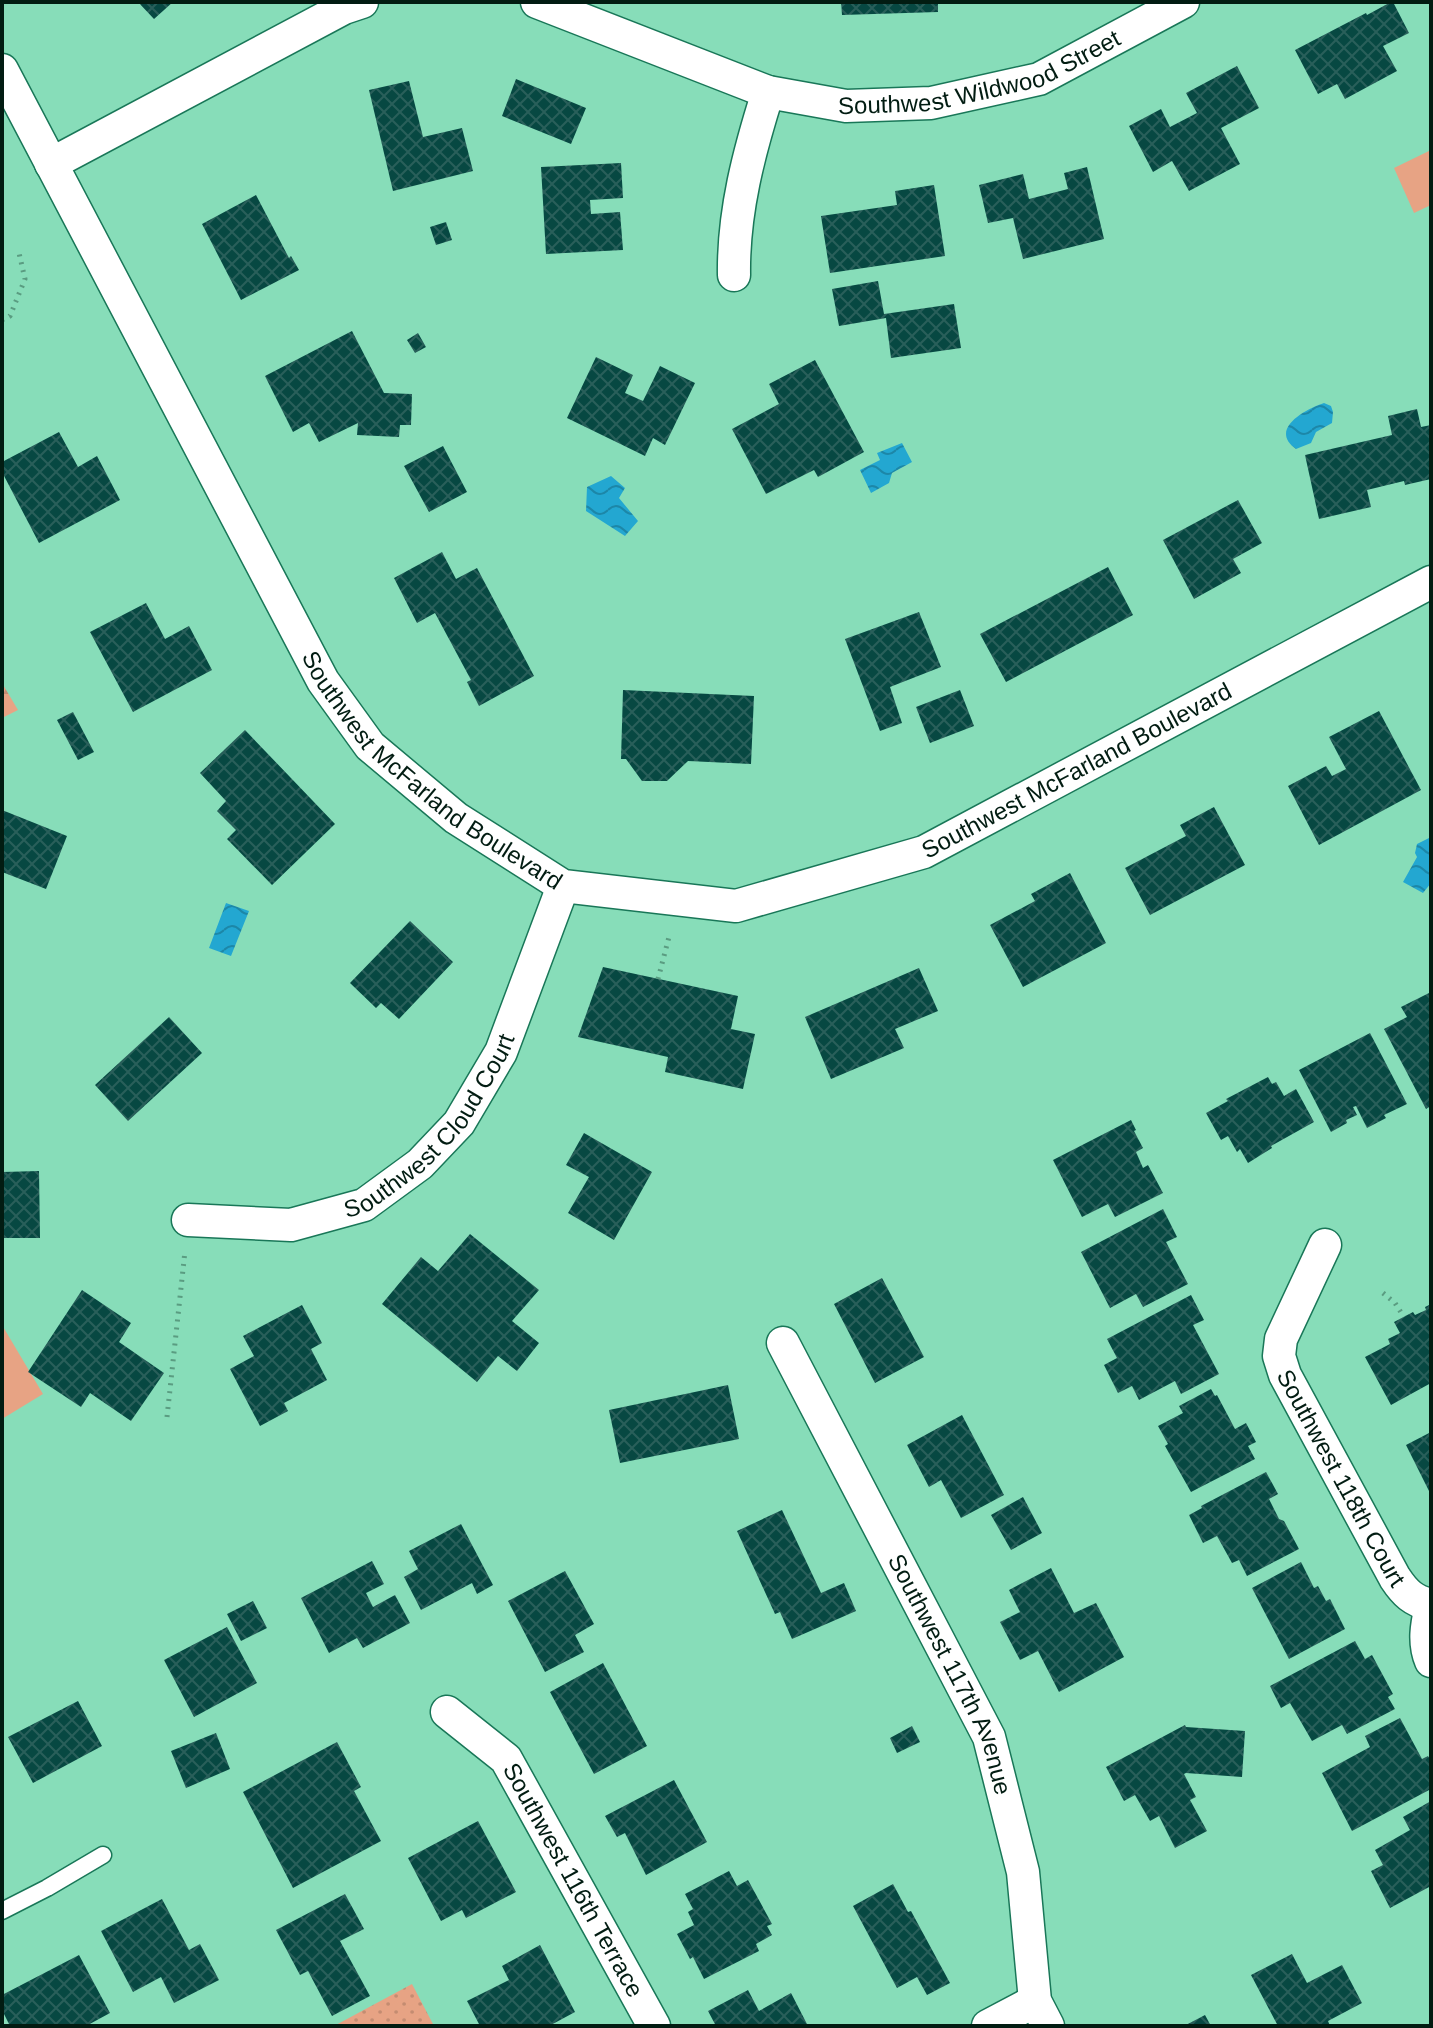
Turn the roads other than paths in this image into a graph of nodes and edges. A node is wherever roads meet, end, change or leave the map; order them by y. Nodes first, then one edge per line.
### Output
1 (362, 2) edge
2 (537, 2) edge
3 (1183, 2) edge
4 (2, 70) edge
5 (768, 92) junction
6 (51, 164) junction
7 (734, 275) dead end
8 (1431, 582) edge
9 (563, 886) junction
10 (188, 1220) road end
11 (1325, 1245) dead end
12 (783, 1343) dead end
13 (1431, 1605) edge
14 (1431, 1661) edge
15 (447, 1712) dead end
16 (103, 1855) dead end
17 (2, 1911) edge
18 (1042, 2014) edge
19 (654, 2026) edge
20 (988, 2026) edge

1 - 6 street
2 - 5 street, Southwest Wildwood Street
3 - 5 street, Southwest Wildwood Street
4 - 6 street, Southwest McFarland Boulevard
5 - 7 street
6 - 9 street, Southwest McFarland Boulevard
8 - 9 street, Southwest McFarland Boulevard
9 - 10 street, Southwest Cloud Court
11 - 13 street, Southwest 118th Court
12 - 18 street, Southwest 117th Avenue
13 - 14 street
15 - 19 street, Southwest 116th Terrace
16 - 17 lane
18 - 20 street

